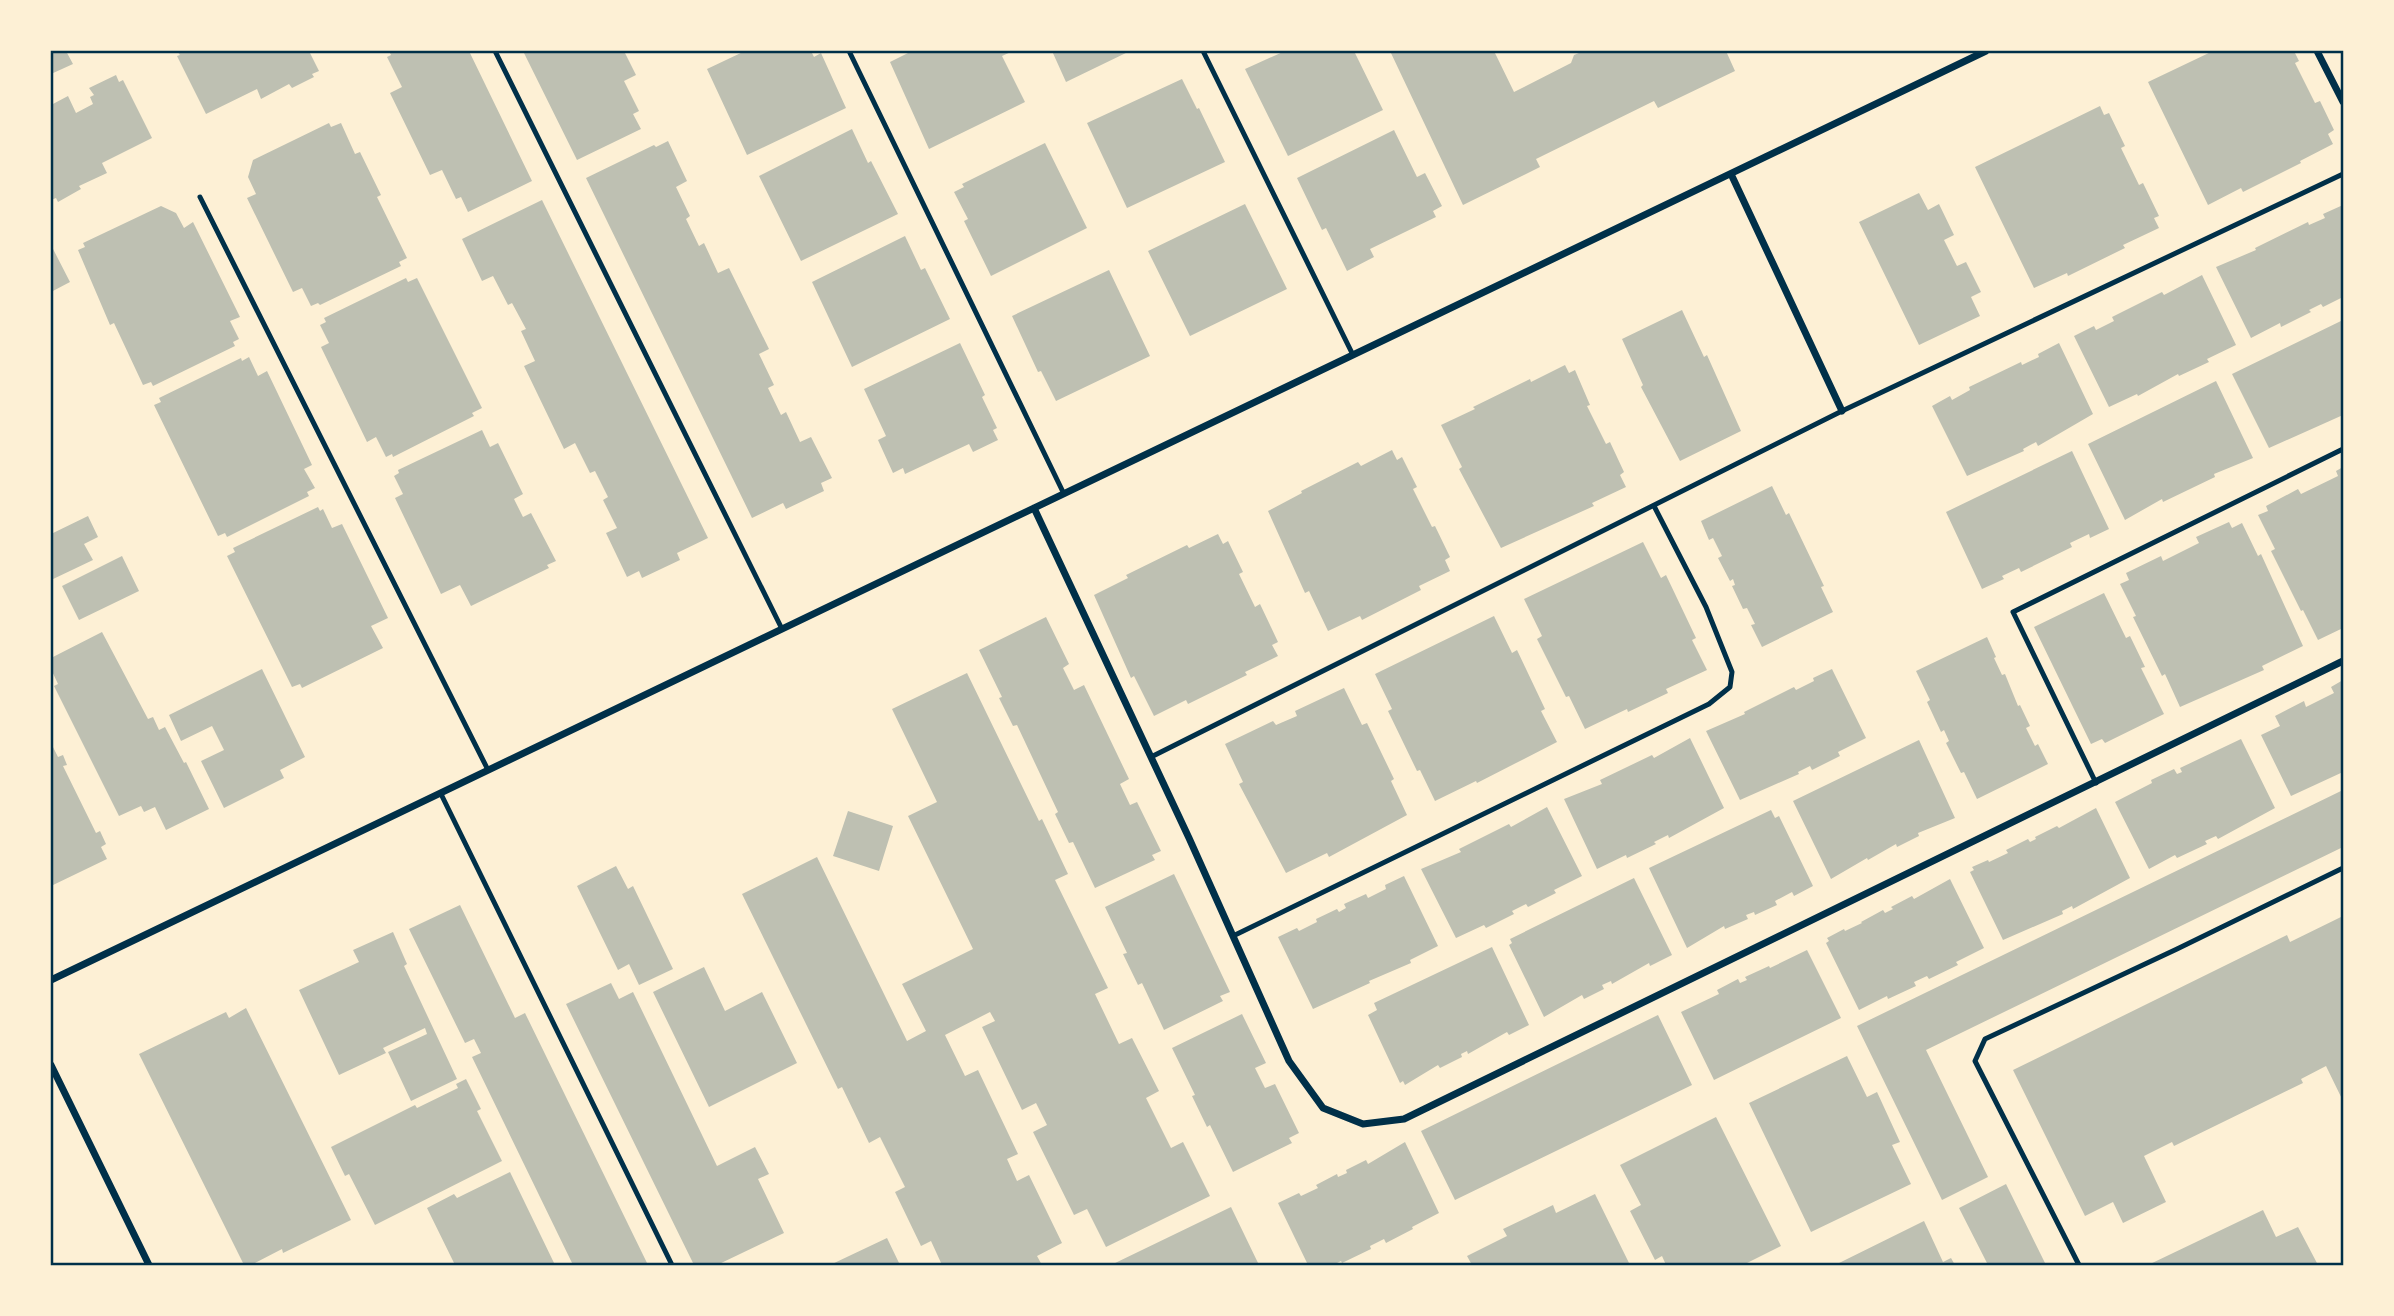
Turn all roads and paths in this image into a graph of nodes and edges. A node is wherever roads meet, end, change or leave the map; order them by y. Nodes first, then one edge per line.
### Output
1 (495, 51) edge
2 (849, 51) edge
3 (1202, 51) edge
4 (1986, 51) edge
5 (2317, 51) edge
6 (2343, 102) edge
7 (1731, 174) junction
8 (2343, 174) edge
9 (200, 197) dead end
10 (1353, 355) junction
11 (1842, 411) junction
12 (2343, 449) edge
13 (1064, 494) junction
14 (1654, 506) junction
15 (1034, 508) junction
16 (782, 629) junction
17 (2343, 661) edge
18 (1151, 757) junction
19 (488, 770) junction
20 (2096, 783) junction
21 (441, 794) junction
22 (2343, 868) edge
23 (1233, 936) junction
24 (51, 980) edge
25 (51, 1065) edge
26 (149, 1265) edge
27 (672, 1265) edge
28 (2079, 1265) edge

1 - 16 lane
2 - 13 lane
3 - 10 lane
4 - 7 street
5 - 6 street
7 - 10 street
7 - 11 street
8 - 11 lane
9 - 19 lane
10 - 13 street
11 - 14 lane
12 - 20 lane
13 - 15 street
14 - 18 lane
14 - 23 lane
15 - 16 street
15 - 18 street
16 - 19 street
17 - 20 street
18 - 23 street
19 - 21 street
20 - 23 street
21 - 24 street
21 - 27 lane
22 - 28 lane
25 - 26 street

